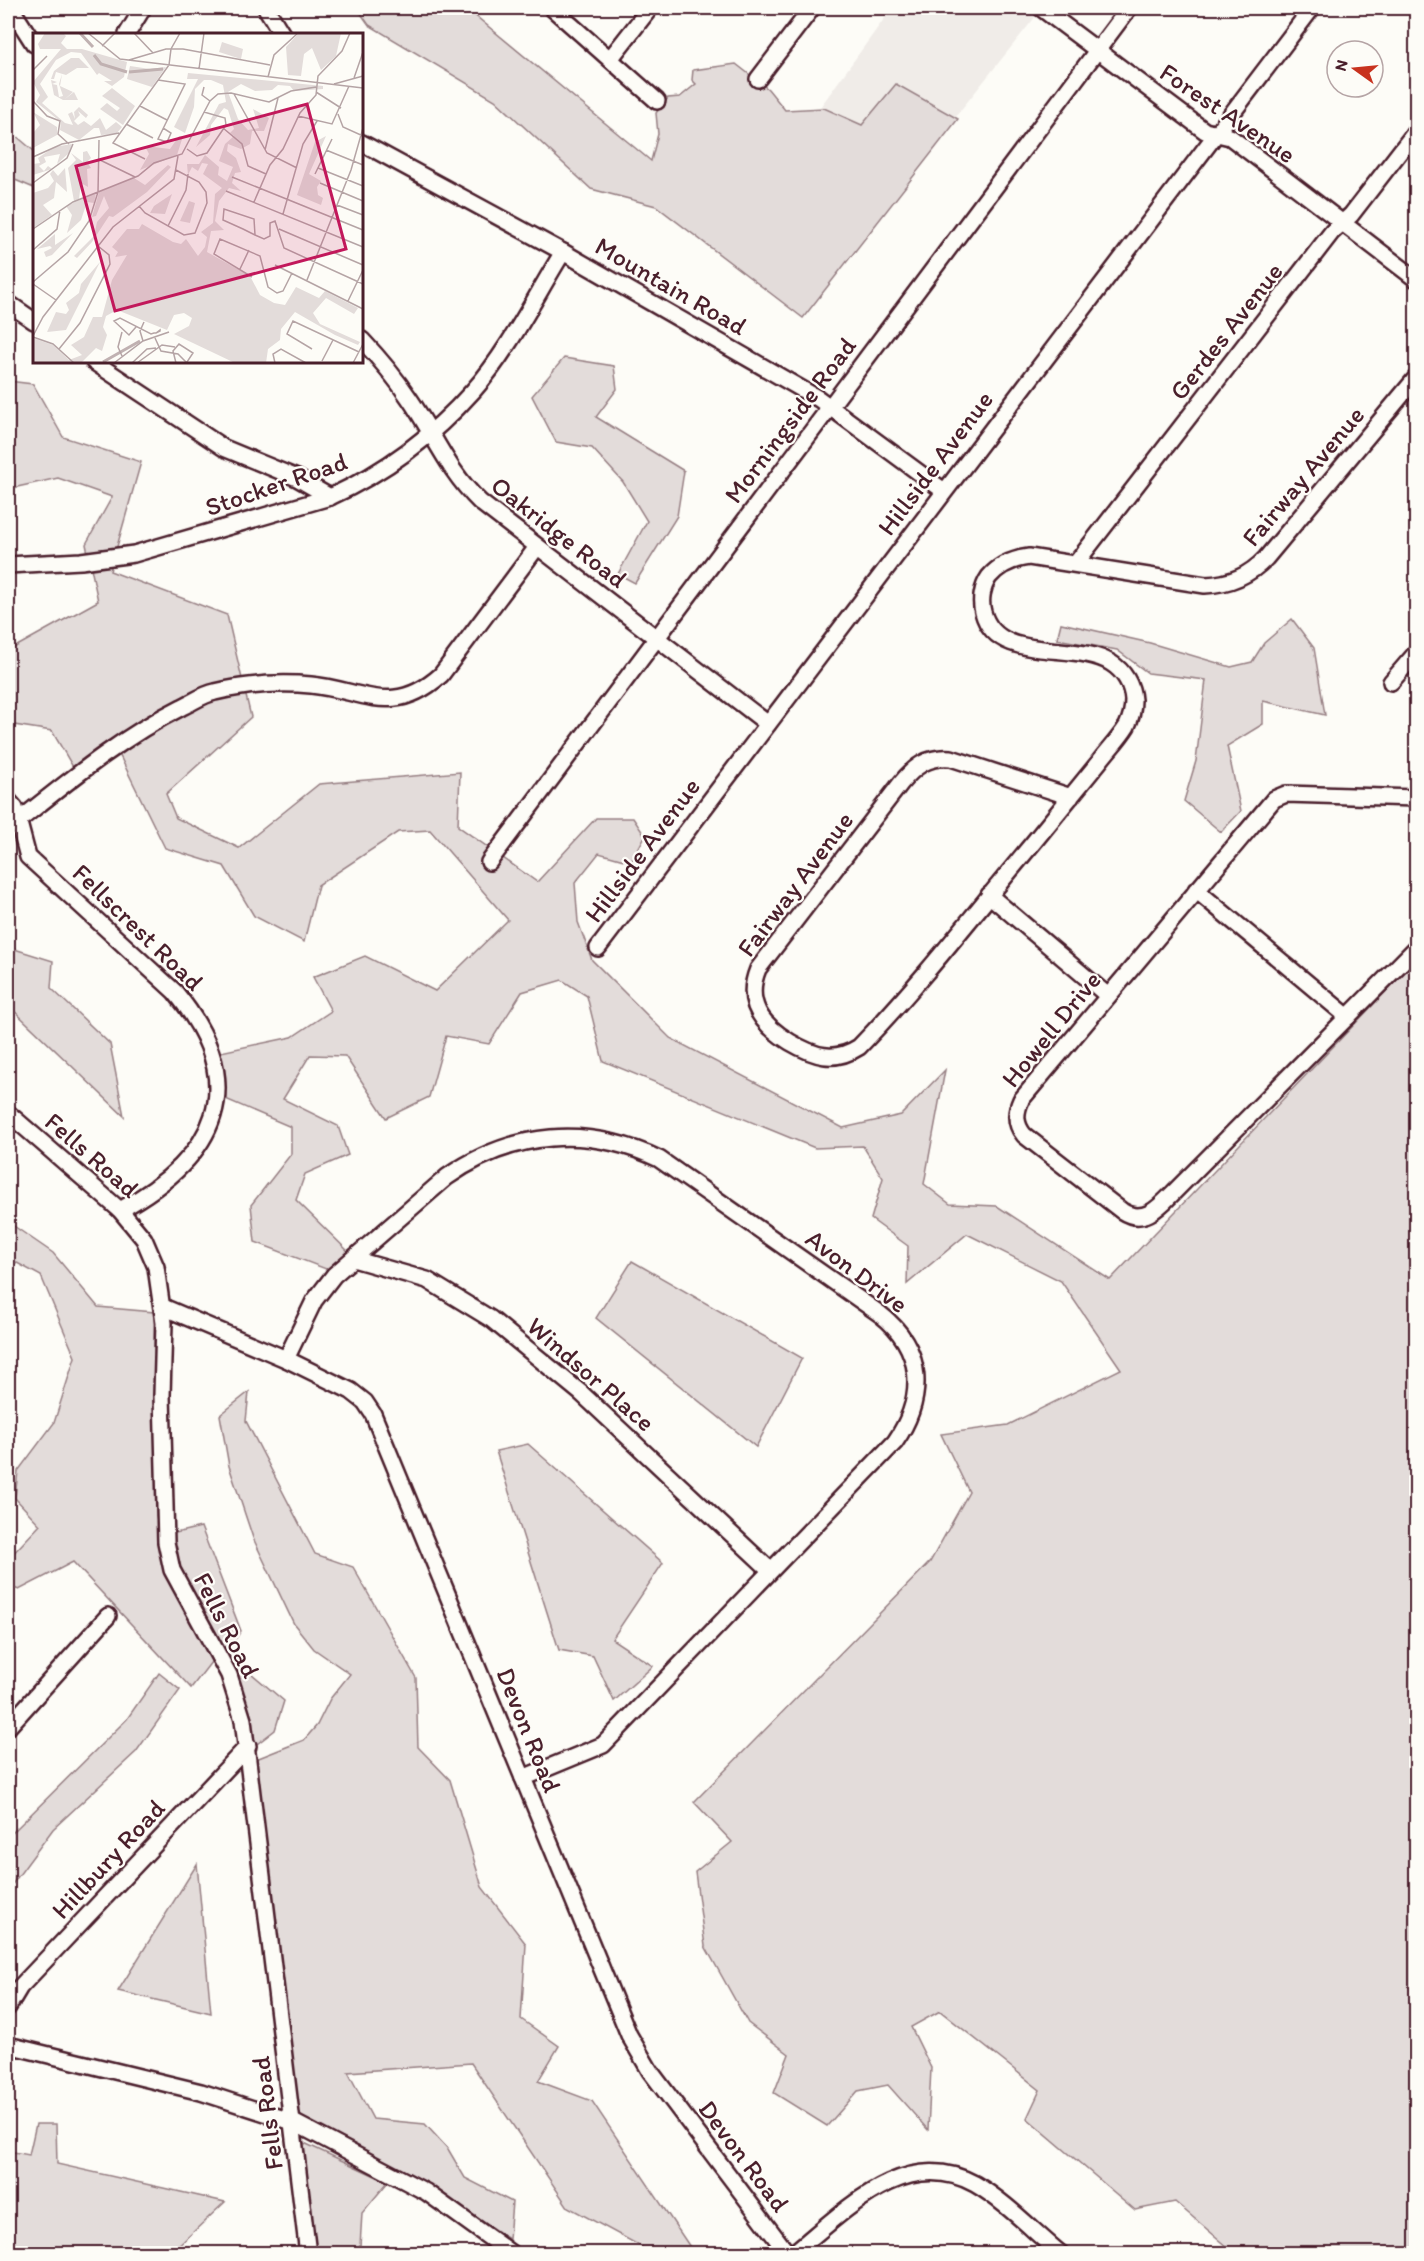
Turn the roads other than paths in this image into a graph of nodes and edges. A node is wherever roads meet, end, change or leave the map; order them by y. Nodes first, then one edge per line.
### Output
1 (11, 8) edge
2 (143, 8) edge
3 (266, 8) edge
4 (552, 8) edge
5 (650, 8) edge
6 (812, 8) edge
7 (1041, 8) edge
8 (1129, 8) edge
9 (1312, 8) edge
10 (128, 33) edge
11 (281, 33) edge
12 (33, 42) edge
13 (1097, 51) junction
14 (610, 59) junction
15 (758, 79) dead end
16 (657, 100) dead end
17 (1416, 131) edge
18 (1216, 134) junction
19 (363, 144) edge
20 (1342, 223) junction
21 (563, 252) junction
22 (1416, 279) edge
23 (8, 303) edge
24 (33, 320) edge
25 (363, 341) edge
26 (96, 363) edge
27 (1416, 378) edge
28 (830, 407) junction
29 (429, 434) junction
30 (944, 490) junction
31 (330, 497) junction
32 (537, 547) junction
33 (1076, 563) junction
34 (8, 565) edge
35 (657, 638) junction
36 (1416, 653) edge
37 (1391, 682) dead end
38 (768, 724) junction
39 (1071, 797) junction
40 (1416, 798) edge
41 (8, 800) edge
42 (17, 822) junction
43 (489, 862) dead end
44 (1196, 890) junction
45 (989, 896) junction
46 (598, 948) dead end
47 (1416, 948) edge
48 (1108, 996) junction
49 (1348, 1017) junction
50 (8, 1113) edge
51 (120, 1210) junction
52 (353, 1258) junction
53 (163, 1307) junction
54 (286, 1359) junction
55 (770, 1570) junction
56 (108, 1616) dead end
57 (8, 1728) edge
58 (248, 1746) junction
59 (523, 1778) junction
60 (8, 2007) edge
61 (8, 2045) edge
62 (293, 2122) junction
63 (308, 2253) edge
64 (512, 2253) edge
65 (788, 2253) edge
66 (792, 2253) edge
67 (1060, 2253) edge

1 - 12 street
2 - 10 street
3 - 11 street
4 - 14 street
5 - 14 street
6 - 15 street
7 - 13 street, Forest Avenue
8 - 13 street, Morningside Road
9 - 18 street, Hillside Avenue
13 - 18 street, Forest Avenue
13 - 28 street, Morningside Road
14 - 16 street
17 - 20 street, Gerdes Avenue
18 - 20 street, Forest Avenue
18 - 30 street, Hillside Avenue
19 - 21 street, Mountain Road
20 - 22 street, Forest Avenue
20 - 33 street, Gerdes Avenue
21 - 28 street, Mountain Road
21 - 29 street, Stocker Road
23 - 24 street
25 - 29 street, Oakridge Road
26 - 31 street
27 - 33 street, Fairway Avenue
28 - 30 street, Mountain Road
28 - 35 street, Morningside Road
29 - 31 street, Stocker Road
29 - 32 street, Oakridge Road
30 - 38 street, Hillside Avenue
31 - 34 street, Stocker Road
32 - 35 street, Oakridge Road
32 - 42 street
33 - 39 street, Fairway Avenue
35 - 38 street, Oakridge Road
35 - 43 street, Morningside Road
36 - 37 street
38 - 46 street, Hillside Avenue
39 - 45 street, Fairway Avenue
39 - 45 street, Fairway Avenue
40 - 44 street, Howell Drive
41 - 42 street, Fellscrest Road
42 - 51 street, Fellscrest Road
44 - 48 street, Howell Drive
44 - 49 street
45 - 48 street
47 - 49 street, Howell Drive
48 - 49 street, Howell Drive
50 - 51 street, Fells Road
51 - 53 street, Fells Road
52 - 54 street, Avon Drive
52 - 55 street, Windsor Place
52 - 55 street, Avon Drive
53 - 54 street, Devon Road
53 - 58 street, Fells Road
54 - 59 street, Devon Road
55 - 59 street, Avon Drive
56 - 57 street
58 - 60 street, Hillbury Road
58 - 62 street, Fells Road
59 - 65 street, Devon Road
61 - 62 street
62 - 63 street, Fells Road
62 - 64 street
66 - 67 street

